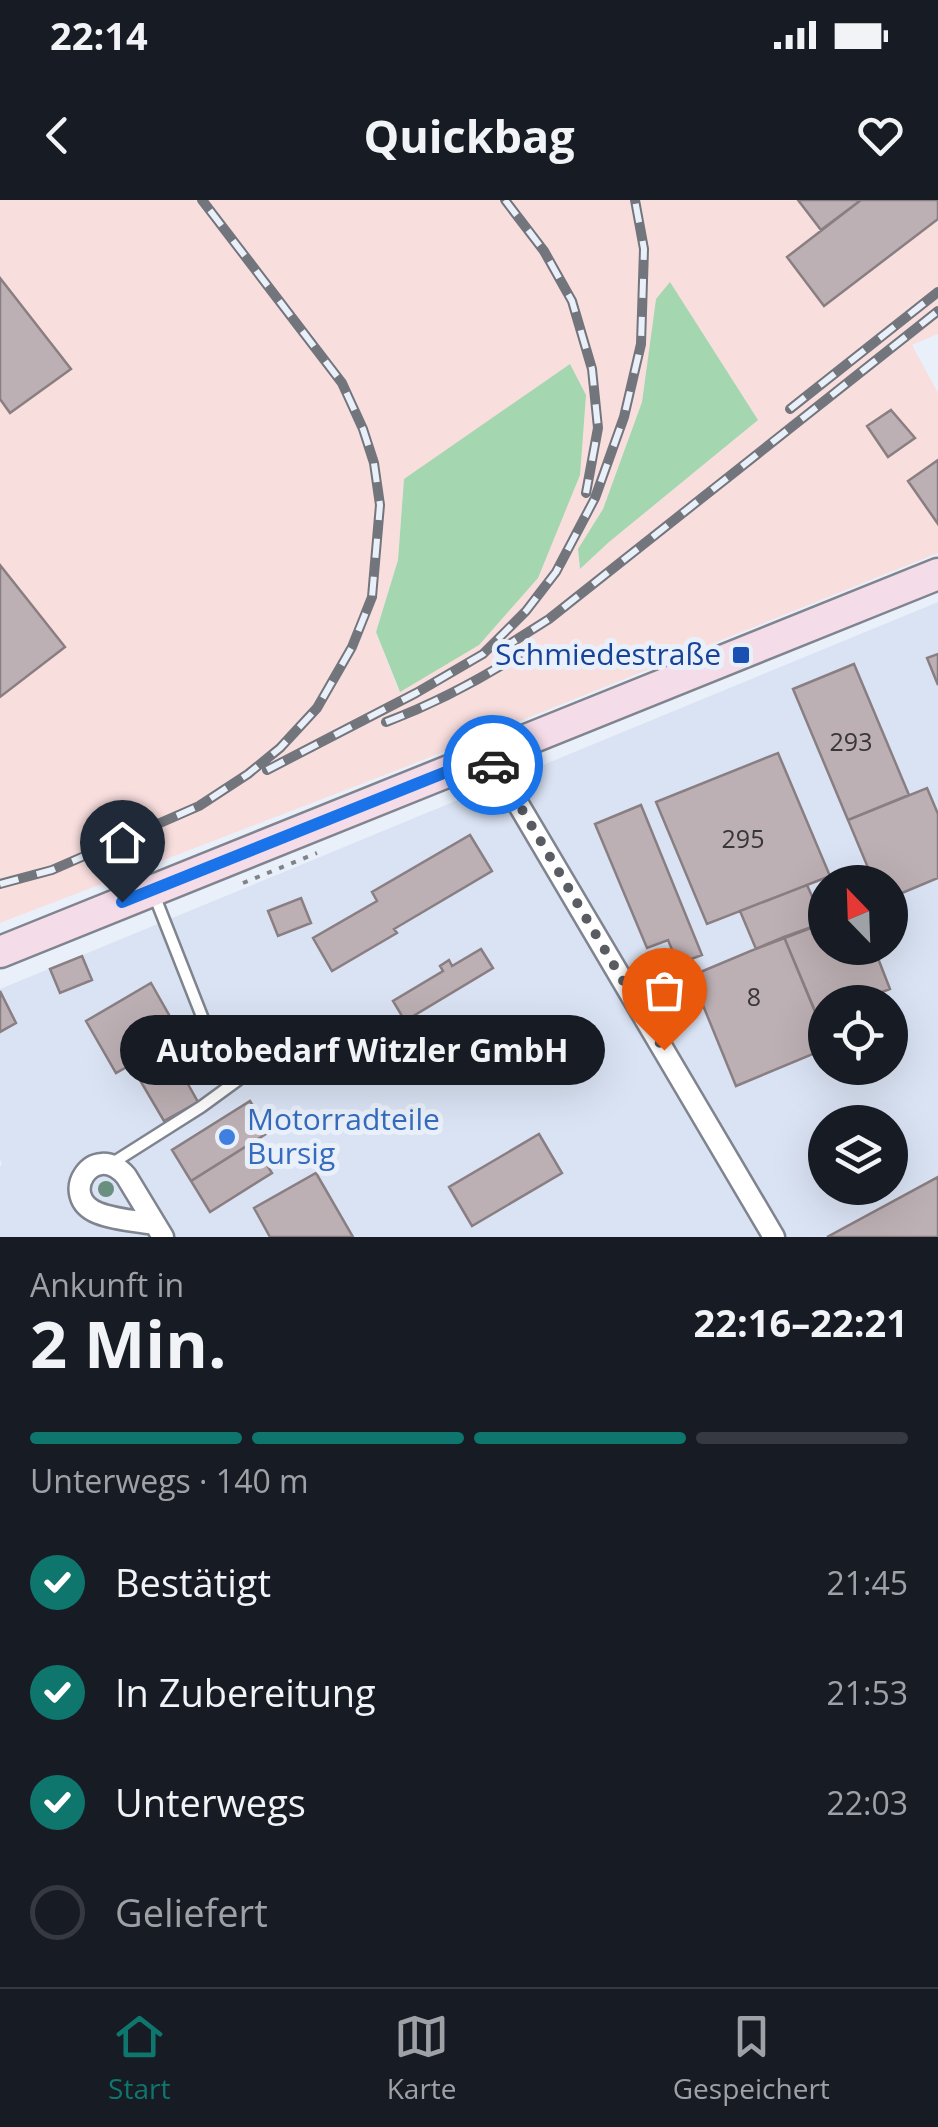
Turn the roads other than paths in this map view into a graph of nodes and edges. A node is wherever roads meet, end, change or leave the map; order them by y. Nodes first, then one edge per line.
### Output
1 (938, 574) edge
2 (486, 756) junction
3 (152, 889) junction
4 (0, 952) edge
5 (111, 1164) junction
6 (159, 1230) edge
7 (774, 1237) edge

1 - 2 street
2 - 3 street
2 - 7 street
3 - 4 street
3 - 5 lane
5 - 6 street
5 - 6 street

